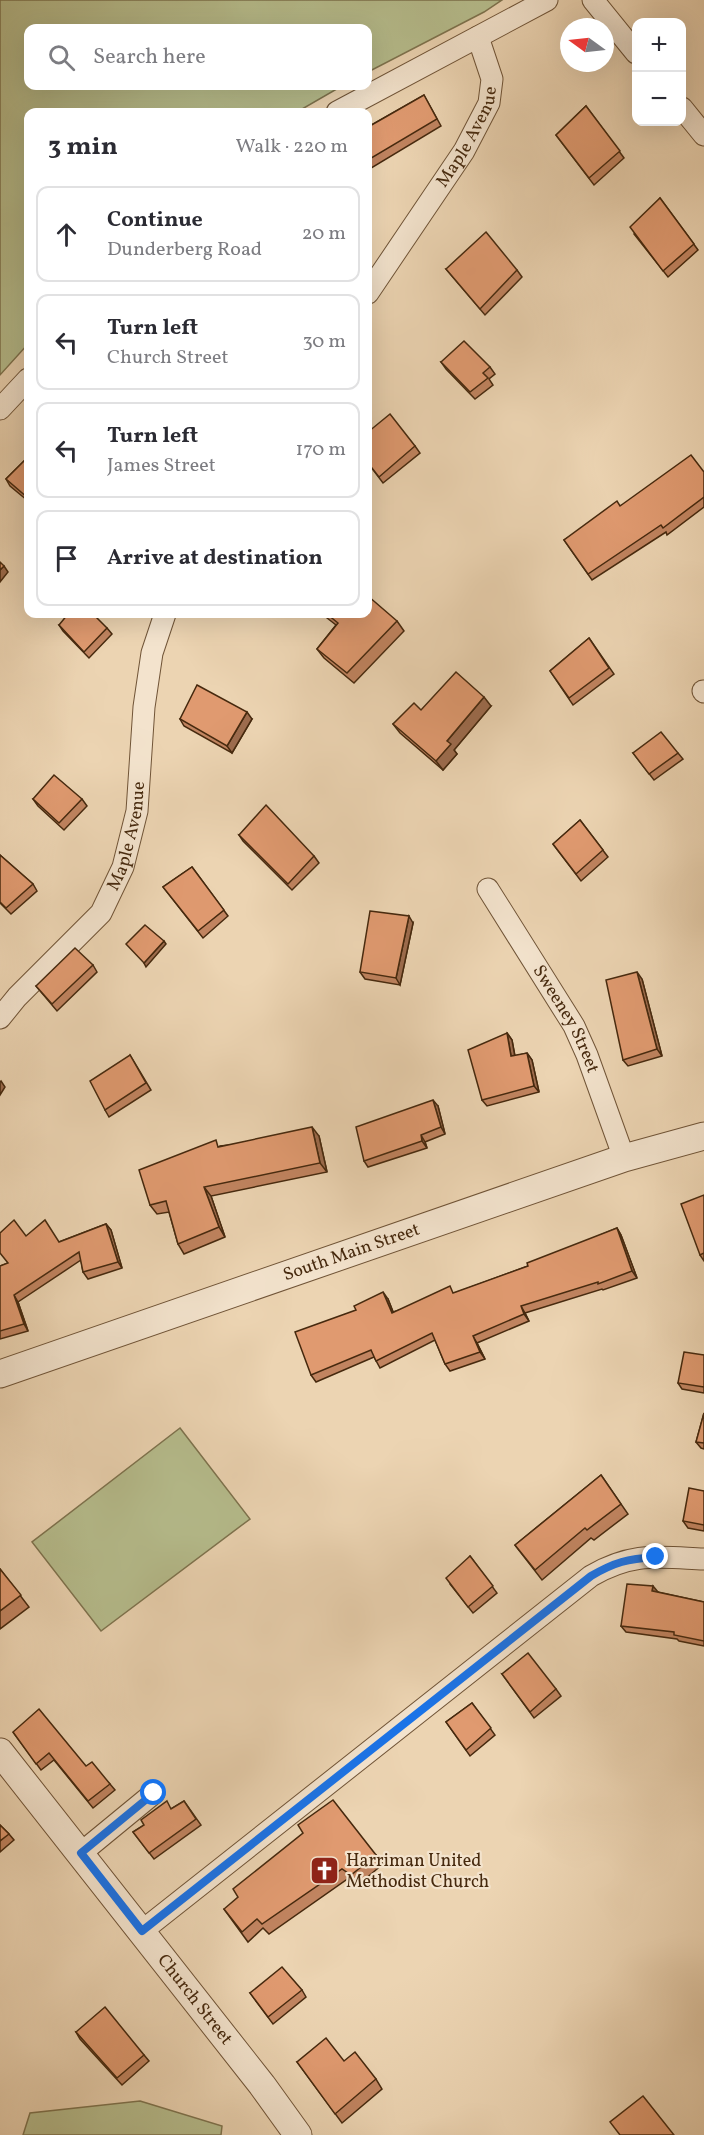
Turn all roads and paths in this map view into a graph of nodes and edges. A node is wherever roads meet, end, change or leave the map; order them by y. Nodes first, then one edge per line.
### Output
1 (547, 0) edge
2 (593, 0) edge
3 (478, 37) junction
4 (632, 48) edge
5 (345, 108) edge
6 (686, 114) edge
7 (704, 135) edge
8 (372, 287) edge
9 (24, 383) edge
10 (0, 410) edge
11 (164, 618) edge
12 (488, 890) dead end
13 (0, 1018) edge
14 (704, 1136) edge
15 (624, 1158) junction
16 (0, 1374) edge
17 (704, 1560) edge
18 (0, 1752) edge
19 (154, 1793) dead end
20 (81, 1853) junction
21 (142, 1931) junction
22 (298, 2135) edge

1 - 3 street
2 - 4 street
3 - 5 street
3 - 8 street, Maple Avenue
6 - 7 street
9 - 10 street
11 - 13 street, Maple Avenue
12 - 15 street, Sweeney Street
14 - 15 street, South Main Street
15 - 16 street, South Main Street
17 - 21 street
18 - 20 street, Church Street
19 - 20 street
20 - 21 street, Church Street
21 - 22 street, Church Street

